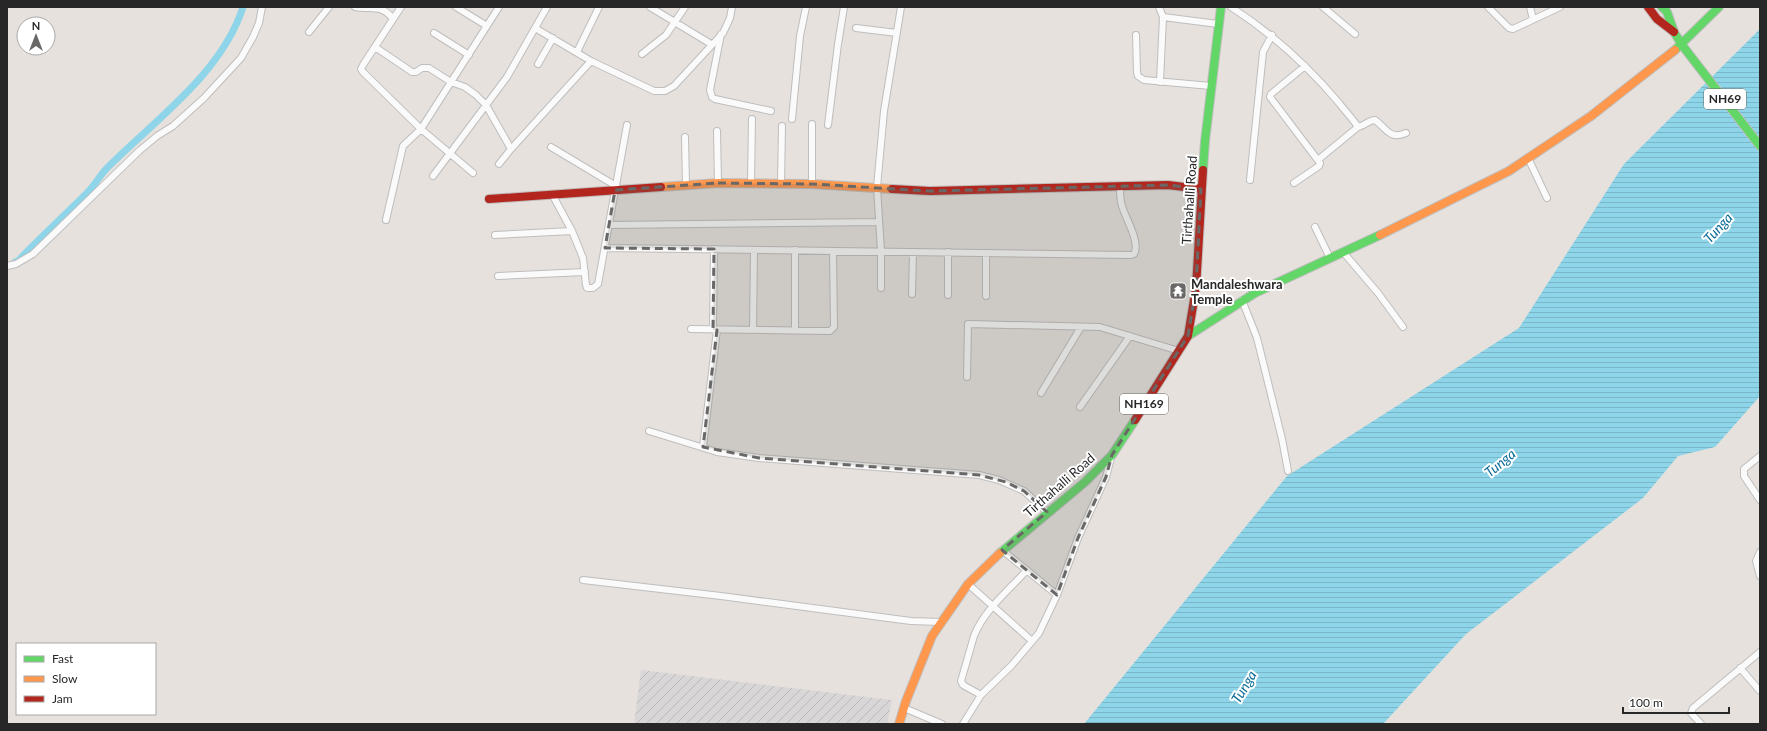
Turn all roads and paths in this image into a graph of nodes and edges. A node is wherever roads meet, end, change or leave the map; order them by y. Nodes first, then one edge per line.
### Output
1 (262, 7) edge
2 (329, 7) edge
3 (355, 7) edge
4 (401, 7) edge
5 (456, 7) edge
6 (499, 7) edge
7 (547, 7) edge
8 (599, 7) edge
9 (650, 7) edge
10 (685, 7) edge
11 (732, 7) edge
12 (806, 7) edge
13 (844, 7) edge
14 (901, 7) edge
15 (1160, 7) edge
16 (1221, 7) edge
17 (1231, 7) edge
18 (1322, 7) edge
19 (1488, 7) edge
20 (1530, 7) edge
21 (1560, 7) edge
22 (1648, 7) edge
23 (1662, 7) edge
24 (1719, 7) edge
25 (1163, 17) junction
26 (393, 19) junction
27 (1533, 19) junction
28 (676, 22) junction
29 (1218, 24) junction
30 (487, 26) junction
31 (535, 28) junction
32 (856, 28) dead end
33 (309, 32) dead end
34 (1674, 32) junction
35 (434, 33) dead end
36 (897, 33) junction
37 (721, 34) junction
38 (1355, 34) dead end
39 (1136, 35) dead end
40 (1272, 35) junction
41 (553, 38) junction
42 (711, 44) junction
43 (1682, 44) junction
44 (375, 46) junction
45 (577, 52) junction
46 (469, 54) junction
47 (642, 54) dead end
48 (591, 61) junction
49 (538, 64) dead end
50 (1305, 66) junction
51 (451, 82) junction
52 (1160, 82) junction
53 (1211, 86) junction
54 (486, 105) junction
55 (771, 112) dead end
56 (792, 118) dead end
57 (752, 119) dead end
58 (812, 124) dead end
59 (628, 125) dead end
60 (828, 125) dead end
61 (782, 126) dead end
62 (1358, 127) junction
63 (421, 129) junction
64 (717, 131) dead end
65 (1406, 133) dead end
66 (685, 137) dead end
67 (1760, 146) edge
68 (551, 147) dead end
69 (511, 149) junction
70 (450, 153) junction
71 (1528, 158) junction
72 (1319, 159) junction
73 (499, 164) dead end
74 (474, 172) dead end
75 (432, 176) dead end
76 (1250, 180) dead end
77 (718, 183) junction
78 (1294, 183) dead end
79 (686, 184) junction
80 (752, 184) junction
81 (781, 184) junction
82 (812, 184) junction
83 (877, 187) junction
84 (1120, 187) junction
85 (615, 188) junction
86 (1201, 189) junction
87 (552, 194) junction
88 (1547, 198) dead end
89 (489, 199) dead end
90 (386, 220) dead end
91 (879, 222) junction
92 (609, 225) junction
93 (1316, 227) dead end
94 (572, 231) junction
95 (495, 234) dead end
96 (605, 248) junction
97 (714, 249) junction
98 (754, 250) junction
99 (795, 250) junction
100 (833, 251) junction
101 (881, 251) junction
102 (913, 252) junction
103 (948, 252) junction
104 (1343, 252) junction
105 (986, 253) junction
106 (1330, 258) junction
107 (7, 266) edge
108 (585, 272) junction
109 (498, 276) dead end
110 (881, 288) dead end
111 (912, 294) dead end
112 (948, 295) dead end
113 (986, 296) dead end
114 (1242, 300) junction
115 (1081, 327) junction
116 (1403, 327) dead end
117 (691, 329) dead end
118 (715, 330) junction
119 (753, 330) junction
120 (795, 331) junction
121 (1130, 336) junction
122 (1188, 336) junction
123 (1179, 351) junction
124 (967, 377) dead end
125 (1041, 393) dead end
126 (1080, 407) dead end
127 (649, 431) dead end
128 (703, 447) junction
129 (1112, 455) junction
130 (1760, 456) edge
131 (1288, 470) dead end
132 (1760, 500) edge
133 (1047, 512) junction
134 (1002, 550) junction
135 (1760, 552) edge
136 (1027, 570) junction
137 (1760, 576) edge
138 (583, 580) dead end
139 (968, 584) junction
140 (1057, 595) junction
141 (993, 606) junction
142 (941, 622) junction
143 (1032, 641) junction
144 (1760, 652) edge
145 (1740, 668) junction
146 (1760, 691) edge
147 (981, 695) junction
148 (904, 708) junction
149 (899, 724) edge
150 (942, 724) edge
151 (963, 724) edge
152 (1701, 724) edge

1 - 107 street
2 - 33 street
3 - 26 street
4 - 26 street
5 - 30 street
6 - 30 street
7 - 31 street
8 - 45 street
9 - 28 street
10 - 28 street
11 - 37 street
12 - 56 street
13 - 60 street
14 - 36 street
15 - 25 street
16 - 29 main road, Tirthahalli Road / NH169
17 - 40 street
18 - 38 street
19 - 27 street
20 - 27 street
21 - 27 street
22 - 34 main road, NH69
23 - 34 main road, NH69
24 - 43 main road
25 - 29 street
25 - 52 street
26 - 44 street
28 - 42 street
28 - 47 street
29 - 53 main road, Tirthahalli Road / NH169
30 - 46 street
31 - 41 street
31 - 54 street
32 - 36 street
34 - 43 main road, NH69
35 - 46 street
36 - 83 street
37 - 42 street
37 - 55 street
39 - 52 street
40 - 50 street
40 - 76 street
41 - 45 street
41 - 49 street
42 - 48 street
43 - 67 main road, NH69
43 - 71 main road
44 - 51 street
44 - 63 street
45 - 48 street
46 - 51 street
48 - 69 street
50 - 62 street
50 - 72 street
51 - 54 street
51 - 63 street
52 - 53 street
53 - 86 main road, Tirthahalli Road / NH169
54 - 69 street
54 - 70 street
57 - 80 street
58 - 82 street
59 - 85 street
61 - 81 street
62 - 65 street
62 - 72 street
63 - 70 street
63 - 90 street
64 - 77 street
66 - 79 street
68 - 85 street
69 - 73 street
70 - 74 street
70 - 75 street
71 - 88 street
71 - 104 main road
72 - 78 street
77 - 79 main road
77 - 80 main road
79 - 85 main road
80 - 81 main road
81 - 82 main road
82 - 83 main road
83 - 84 main road
83 - 91 street
84 - 86 main road
84 - 105 street
85 - 87 main road
85 - 92 street
86 - 122 main road, Tirthahalli Road / NH169
87 - 89 main road
87 - 94 street
91 - 92 street
91 - 101 street
92 - 96 street
93 - 106 street
94 - 95 street
94 - 108 street
96 - 97 street
96 - 108 street
97 - 98 street
97 - 118 street
98 - 99 street
98 - 119 street
99 - 100 street
99 - 120 street
100 - 101 street
100 - 120 street
101 - 102 street
101 - 110 street
102 - 103 street
102 - 111 street
103 - 105 street
103 - 112 street
104 - 106 main road
104 - 116 street
105 - 113 street
106 - 114 main road
108 - 109 street
114 - 122 main road
114 - 131 street
115 - 121 street
115 - 124 street
115 - 125 street
117 - 118 street
118 - 119 street
118 - 128 street
119 - 120 street
121 - 123 street
121 - 126 street
122 - 123 main road, Tirthahalli Road / NH169
123 - 129 main road, Tirthahalli Road / NH169
127 - 128 street
128 - 133 street
129 - 133 main road, Tirthahalli Road / NH169
129 - 140 street
130 - 132 street
133 - 134 main road, Tirthahalli Road / NH169
134 - 136 street
134 - 139 main road, Tirthahalli Road / NH169
135 - 137 street
136 - 140 street
136 - 141 street
138 - 142 street
139 - 141 street
139 - 142 main road, Tirthahalli Road / NH169
140 - 143 street
141 - 143 street
141 - 147 street
142 - 148 main road, Tirthahalli Road / NH169
143 - 147 street
144 - 145 street
145 - 146 street
145 - 152 street
147 - 151 street
148 - 149 main road, Tirthahalli Road / NH169
148 - 150 street

